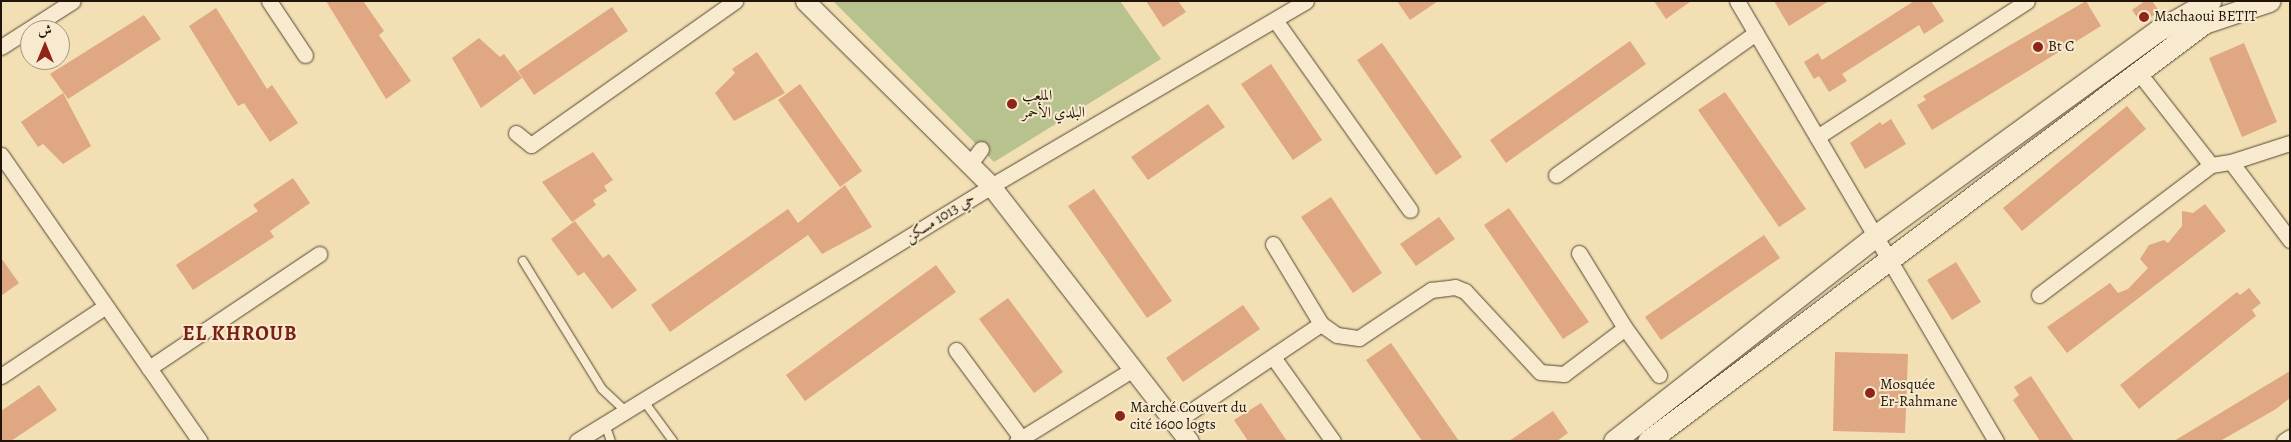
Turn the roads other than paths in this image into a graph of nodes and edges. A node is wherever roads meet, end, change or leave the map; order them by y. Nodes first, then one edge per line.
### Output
1 (72, 1) edge
2 (268, 1) edge
3 (735, 1) edge
4 (805, 1) edge
5 (1306, 1) edge
6 (1737, 1) edge
7 (2028, 1) edge
8 (2210, 1) edge
9 (2257, 2) edge
10 (1275, 20) junction
11 (1756, 33) junction
12 (1, 47) edge
13 (305, 55) dead end
14 (2139, 73) junction
15 (516, 133) dead end
16 (1817, 137) junction
17 (2290, 143) edge
18 (981, 149) dead end
19 (1, 155) edge
20 (2231, 162) junction
21 (969, 164) junction
22 (2210, 165) junction
23 (1556, 175) dead end
24 (990, 186) junction
25 (1410, 210) dead end
26 (1875, 236) junction
27 (2290, 240) edge
28 (1274, 244) dead end
29 (1579, 253) dead end
30 (319, 254) dead end
31 (1888, 258) junction
32 (523, 261) dead end
33 (2039, 295) dead end
34 (106, 306) junction
35 (1321, 324) junction
36 (1625, 328) junction
37 (956, 350) dead end
38 (1273, 357) junction
39 (149, 368) junction
40 (1133, 369) junction
41 (1659, 375) dead end
42 (1, 376) edge
43 (643, 400) junction
44 (626, 411) junction
45 (1175, 422) junction
46 (605, 424) junction
47 (2290, 437) edge
48 (1019, 440) edge
49 (200, 441) edge
50 (577, 441) edge
51 (612, 441) edge
52 (673, 441) edge
53 (1189, 441) edge
54 (1334, 441) edge
55 (1614, 441) edge
56 (1648, 441) edge
57 (1996, 441) edge
58 (2284, 441) edge

1 - 12 street
2 - 13 street
3 - 15 street
4 - 21 street
5 - 10 street, حي 1013 مسكن
6 - 11 street
7 - 16 street
8 - 26 main road
9 - 14 main road
10 - 24 street, حي 1013 مسكن
10 - 25 street
11 - 16 street
11 - 23 street
14 - 22 street
14 - 31 main road
16 - 26 street
17 - 20 street
18 - 21 street
19 - 34 street
20 - 22 street
20 - 27 street
21 - 24 street
22 - 33 street
24 - 40 street
24 - 43 street, حي 1013 مسكن
26 - 31 street
26 - 55 main road
28 - 35 street
29 - 36 street
30 - 39 street
31 - 56 main road
31 - 57 street
32 - 44 lane
34 - 39 street
34 - 42 street
35 - 36 street
35 - 38 street
36 - 41 street
37 - 48 street
38 - 45 street
38 - 54 street
39 - 49 street
40 - 45 street
40 - 48 street
43 - 44 street, حي 1013 مسكن
43 - 52 lane
44 - 46 street, حي 1013 مسكن
45 - 53 street
46 - 50 street, حي 1013 مسكن
46 - 51 lane
47 - 58 street

